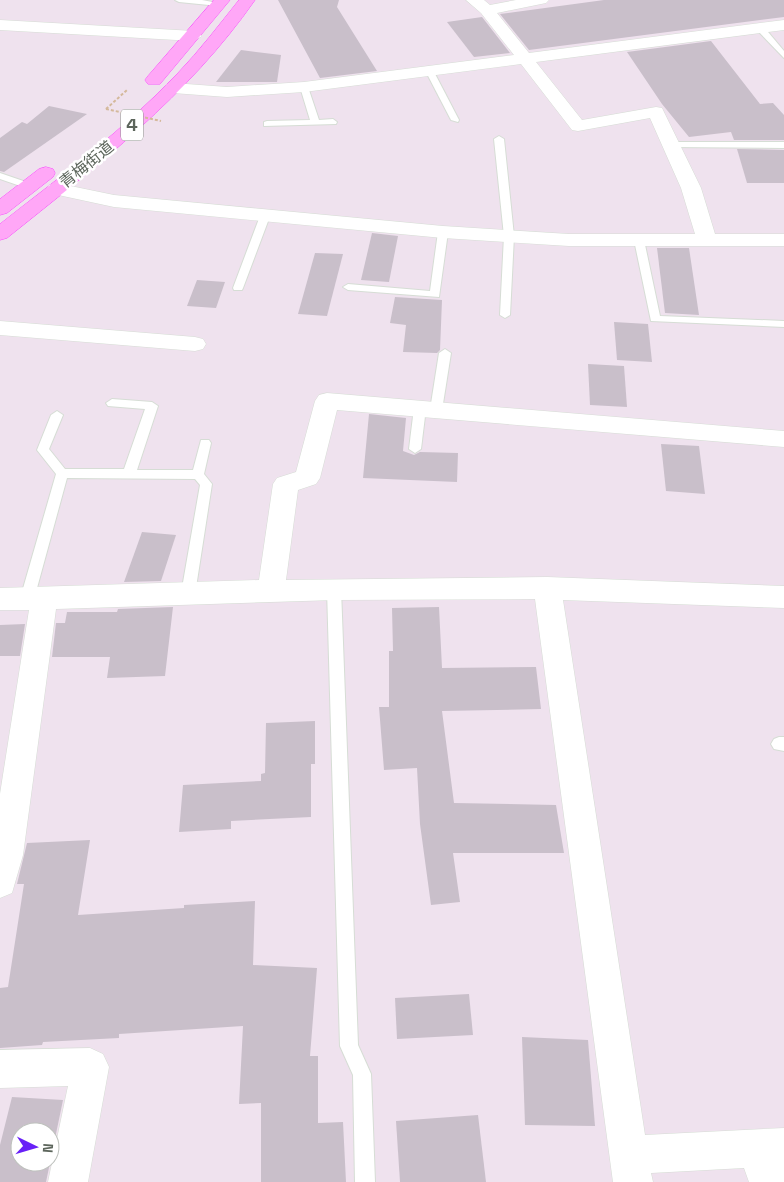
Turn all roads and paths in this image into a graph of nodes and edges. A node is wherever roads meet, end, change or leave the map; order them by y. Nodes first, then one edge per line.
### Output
1 (179, 0) edge
2 (248, 0) edge
3 (541, 0) edge
4 (221, 2) edge
5 (481, 5) edge
6 (0, 25) edge
7 (784, 25) edge
8 (760, 28) junction
9 (194, 36) junction
10 (783, 55) edge
11 (523, 58) junction
12 (429, 70) junction
13 (304, 87) junction
14 (173, 88) junction
15 (134, 92) joint
16 (455, 120) dead end
17 (161, 121) dead end
18 (315, 122) junction
19 (333, 122) dead end
20 (267, 124) dead end
21 (499, 139) dead end
22 (784, 144) edge
23 (670, 145) junction
24 (60, 162) dead end
25 (0, 176) edge
26 (29, 186) junction
27 (56, 189) junction
28 (0, 209) edge
29 (266, 216) junction
30 (443, 232) junction
31 (0, 234) edge
32 (509, 236) junction
33 (639, 240) junction
34 (707, 240) junction
35 (784, 240) edge
36 (348, 287) dead end
37 (238, 288) dead end
38 (505, 315) dead end
39 (784, 324) edge
40 (0, 328) edge
41 (195, 344) dead end
42 (445, 353) dead end
43 (112, 403) dead end
44 (428, 409) junction
45 (57, 416) dead end
46 (784, 439) edge
47 (205, 443) dead end
48 (415, 449) dead end
49 (62, 473) junction
50 (129, 474) junction
51 (198, 475) junction
52 (547, 588) junction
53 (334, 589) junction
54 (271, 591) junction
55 (188, 594) junction
56 (784, 597) edge
57 (0, 599) edge
58 (36, 599) junction
59 (11, 753) edge
60 (0, 882) edge
61 (0, 1068) edge
62 (770, 1159) edge
63 (631, 1168) edge
64 (68, 1182) edge
65 (365, 1182) edge

1 - 4 lane
2 - 14 main road, 青梅街道 / 4
3 - 5 street
4 - 9 main road, 4
5 - 11 street
6 - 9 street
7 - 8 street
8 - 10 lane
8 - 11 street
9 - 15 main road, 4
11 - 12 street
11 - 23 street
12 - 13 street
12 - 16 lane
13 - 14 street
13 - 18 lane
14 - 27 main road, 青梅街道 / 4
15 - 17 path, bridge
18 - 19 lane
18 - 20 lane
21 - 32 lane
22 - 23 lane
23 - 34 street
24 - 26 main road, 青梅街道
25 - 26 lane
26 - 28 main road, 青梅街道
27 - 29 street
27 - 31 main road, 青梅街道 / 4
29 - 30 street
29 - 37 lane
30 - 32 street
30 - 36 lane
32 - 33 street
32 - 38 lane
33 - 34 street
33 - 39 lane
34 - 35 street
40 - 41 street
42 - 44 lane
43 - 50 lane
44 - 46 street
44 - 48 lane
44 - 54 street
45 - 49 lane
47 - 51 lane
49 - 50 lane
49 - 58 lane
50 - 51 lane
51 - 55 lane
52 - 53 street
52 - 56 street
52 - 63 street
53 - 54 street
53 - 65 lane
54 - 55 street
55 - 58 street
57 - 58 street
58 - 59 street
59 - 60 street
61 - 64 street
62 - 63 street

